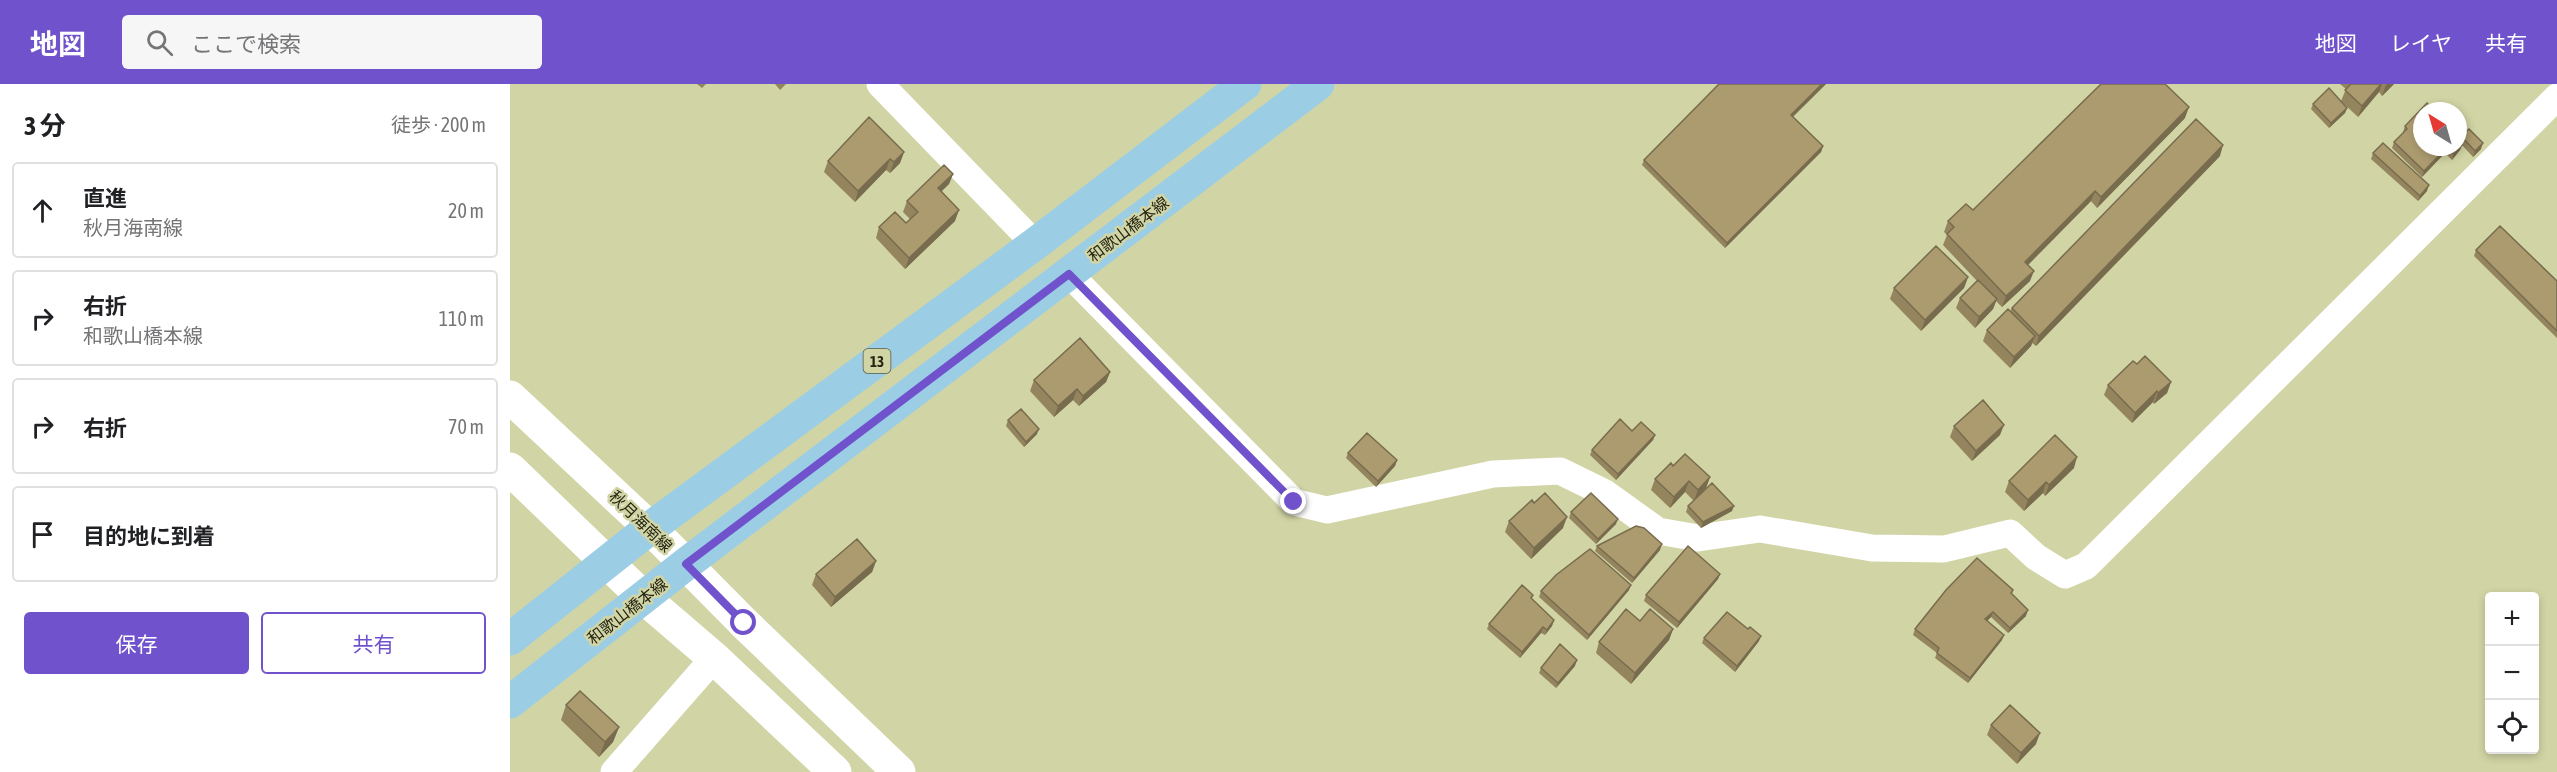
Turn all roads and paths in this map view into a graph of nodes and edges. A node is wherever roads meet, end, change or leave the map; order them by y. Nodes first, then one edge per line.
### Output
1 (880, 84) edge
2 (1245, 84) edge
3 (1317, 84) edge
4 (2557, 97) edge
5 (1035, 244) junction
6 (1069, 274) junction
7 (510, 397) edge
8 (510, 469) edge
9 (650, 528) junction
10 (608, 562) junction
11 (686, 564) junction
12 (644, 598) junction
13 (510, 639) edge
14 (714, 658) junction
15 (510, 702) edge
16 (614, 772) edge
17 (835, 772) edge
18 (899, 772) edge

1 - 5 street
2 - 5 main road, 13
3 - 6 main road, 和歌山橋本線
4 - 6 street
5 - 9 main road, 13
6 - 11 main road, 和歌山橋本線
7 - 9 main road, 秋月海南線
8 - 10 main road
9 - 10 main road, 13
9 - 11 main road, 秋月海南線
10 - 12 main road
10 - 13 main road, 13
11 - 12 main road, 和歌山橋本線
11 - 18 main road, 秋月海南線
12 - 14 main road
12 - 15 main road, 和歌山橋本線
14 - 16 street
14 - 17 main road

